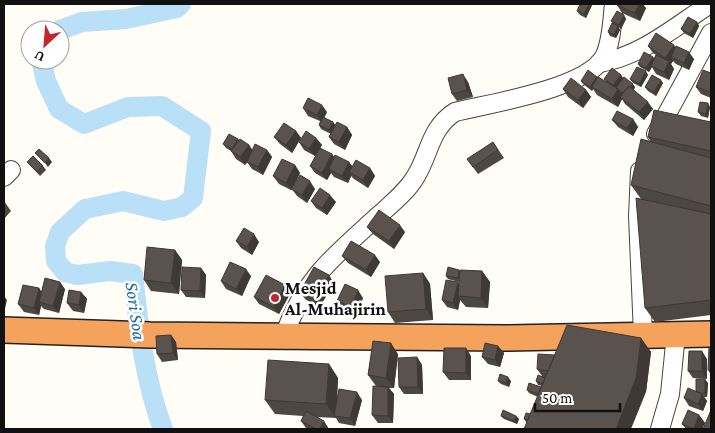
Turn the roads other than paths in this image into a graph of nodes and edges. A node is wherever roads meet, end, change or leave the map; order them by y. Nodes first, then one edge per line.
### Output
1 (614, 4) edge
2 (710, 4) edge
3 (711, 33) edge
4 (599, 63) junction
5 (4, 330) edge
6 (676, 334) junction
7 (711, 334) edge
8 (643, 335) junction
9 (284, 336) junction
10 (660, 429) edge

1 - 4 street
2 - 4 street
3 - 8 street
4 - 9 street
5 - 9 highway
6 - 7 highway
6 - 8 highway
6 - 10 street
8 - 9 highway

